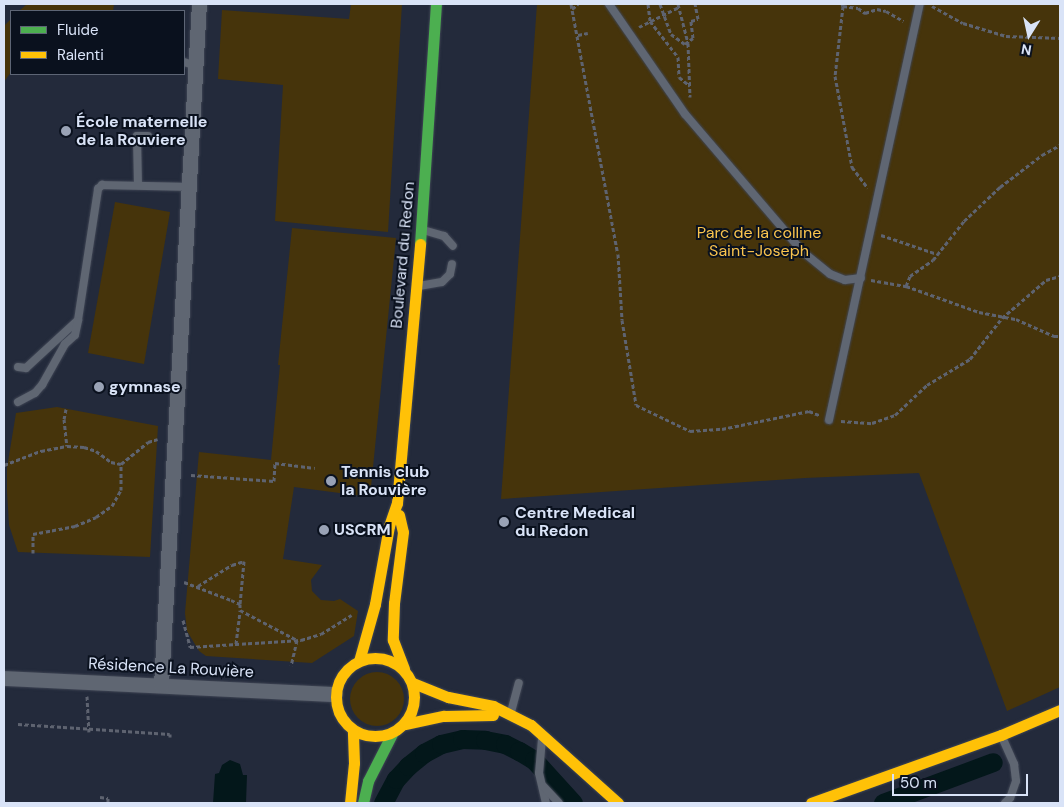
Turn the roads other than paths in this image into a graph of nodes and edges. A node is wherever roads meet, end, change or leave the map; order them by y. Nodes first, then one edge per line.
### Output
1 (199, 4) edge
2 (609, 4) edge
3 (920, 4) edge
4 (435, 6) edge
5 (190, 64) edge
6 (148, 136) dead end
7 (138, 185) junction
8 (190, 187) junction
9 (421, 229) junction
10 (453, 246) dead end
11 (452, 264) dead end
12 (861, 278) junction
13 (417, 287) junction
14 (78, 320) junction
15 (18, 367) dead end
16 (18, 402) dead end
17 (829, 420) road end
18 (397, 503) junction
19 (359, 661) junction
20 (404, 669) junction
21 (4, 678) edge
22 (413, 683) junction
23 (519, 683) dead end
24 (161, 685) junction
25 (335, 694) junction
26 (1060, 710) edge
27 (511, 714) junction
28 (405, 724) junction
29 (353, 730) junction
30 (394, 732) junction
31 (543, 735) junction
32 (1001, 735) junction
33 (542, 784) junction
34 (350, 803) edge
35 (363, 803) edge
36 (546, 803) edge
37 (559, 803) edge
38 (618, 803) edge
39 (810, 803) edge
40 (1005, 803) edge

1 - 5 street
2 - 12 lane
3 - 12 lane
4 - 9 street, Boulevard du Redon
5 - 8 street
6 - 7 lane
7 - 8 lane
7 - 14 lane
8 - 24 street
9 - 10 lane
9 - 13 street, Boulevard du Redon
11 - 13 lane
12 - 17 lane
13 - 18 street, Boulevard du Redon
14 - 15 lane
14 - 16 lane
18 - 19 street, Boulevard du Redon
18 - 20 street, Boulevard du Redon
19 - 20 street
19 - 25 street
20 - 22 street
21 - 24 street, Résidence La Rouvière
22 - 27 street
22 - 28 street
23 - 27 lane
24 - 25 street, Résidence La Rouvière
25 - 29 street
26 - 32 street
27 - 28 street
27 - 31 street
28 - 30 street
29 - 30 street
29 - 34 street
30 - 35 street
31 - 33 lane
31 - 38 street
32 - 39 street
32 - 40 lane
33 - 36 lane
33 - 37 lane

